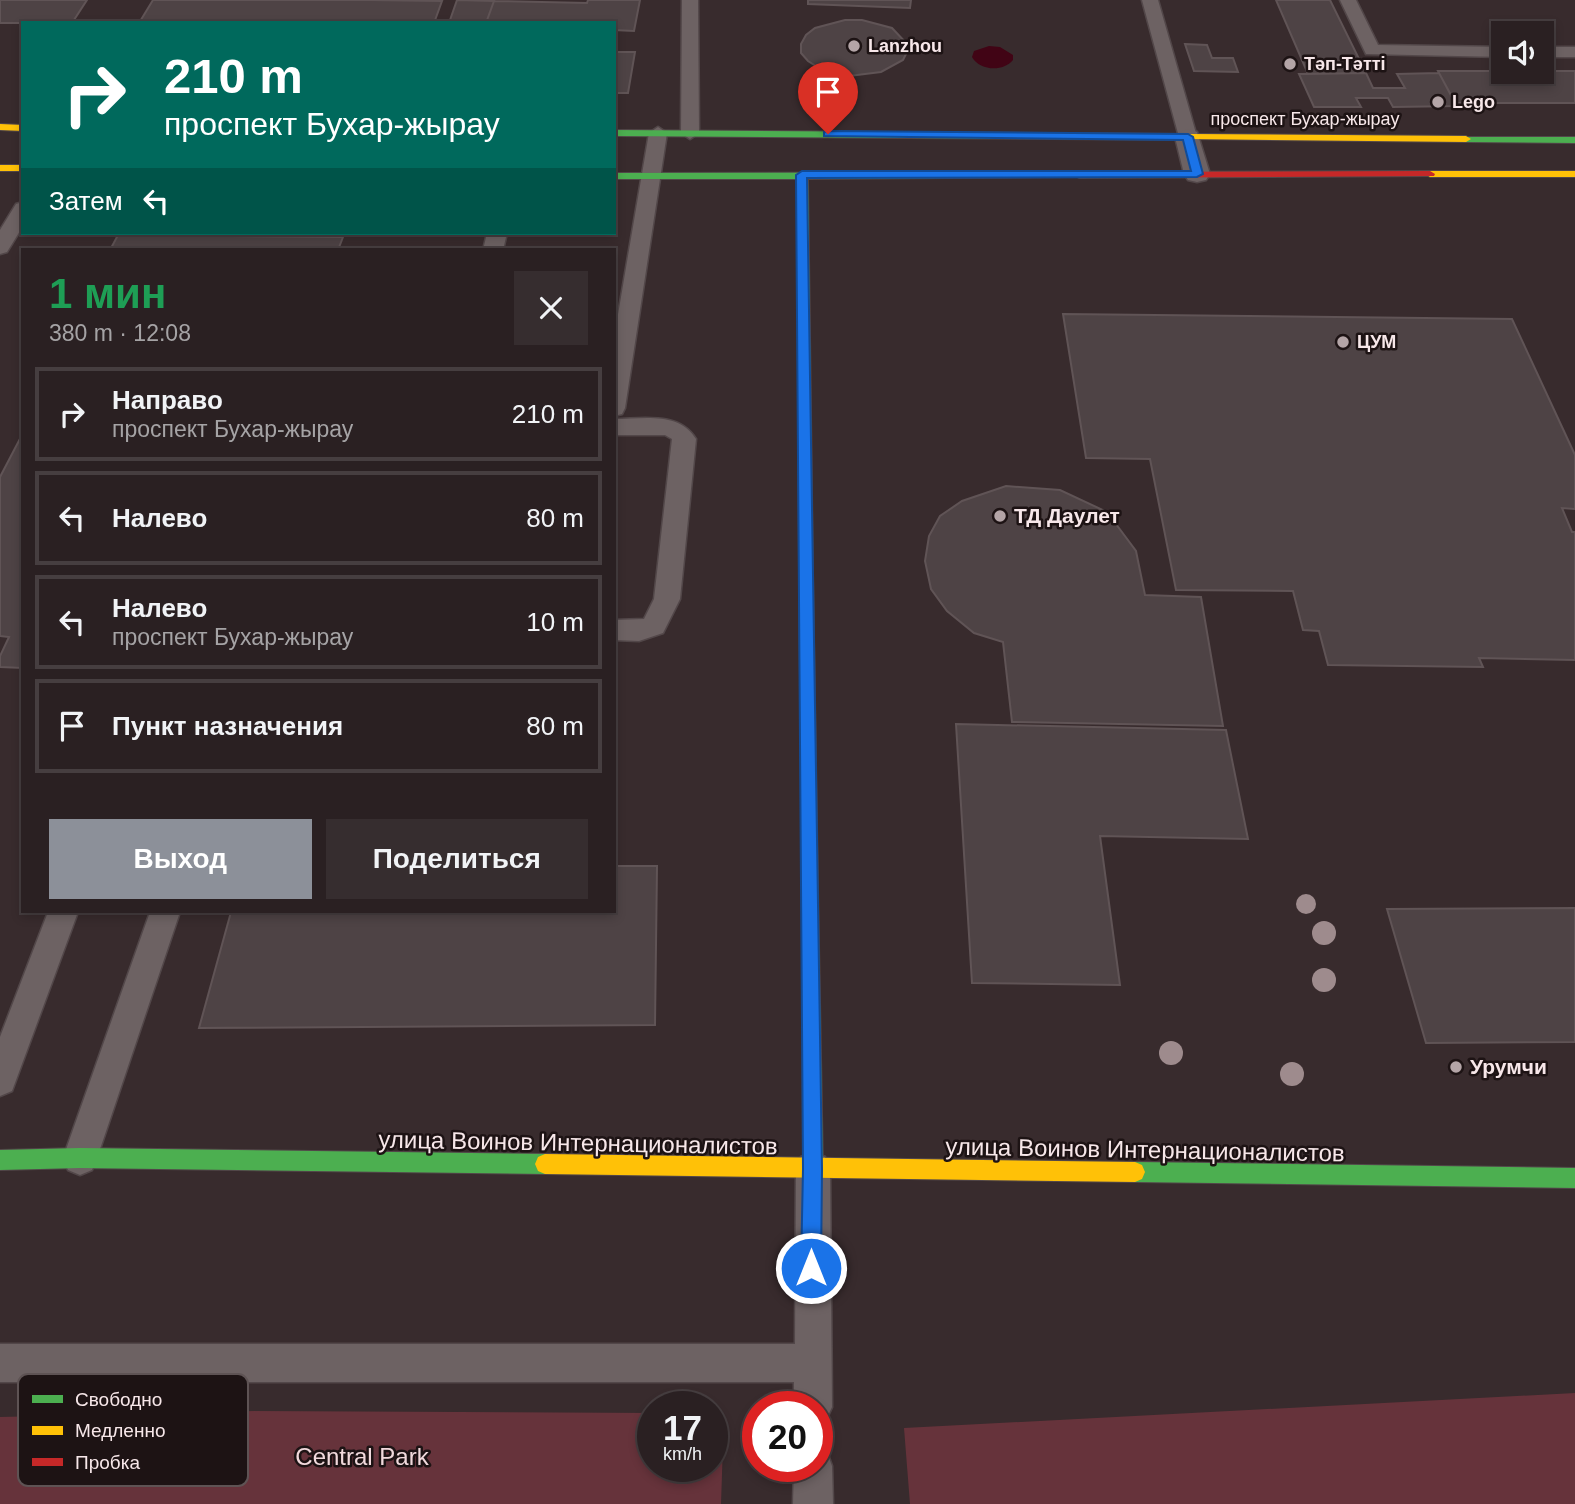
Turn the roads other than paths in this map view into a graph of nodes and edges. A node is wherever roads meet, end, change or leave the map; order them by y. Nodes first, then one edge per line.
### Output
1 (690, 0) edge
2 (1150, 0) edge
3 (1348, 0) edge
4 (1491, 52) edge
5 (1554, 52) edge
6 (1575, 52) edge
7 (0, 127) edge
8 (21, 128) edge
9 (616, 133) edge
10 (658, 133) junction
11 (690, 133) junction
12 (1188, 137) junction
13 (1575, 140) edge
14 (0, 168) edge
15 (21, 168) edge
16 (1197, 174) junction
17 (1575, 174) edge
18 (802, 175) junction
19 (616, 176) edge
20 (650, 177) junction
21 (21, 211) edge
22 (0, 248) edge
23 (616, 395) edge
24 (616, 427) edge
25 (616, 630) edge
26 (64, 913) edge
27 (165, 913) edge
28 (0, 1080) edge
29 (80, 1157) junction
30 (0, 1160) edge
31 (813, 1169) junction
32 (1575, 1178) edge
33 (0, 1363) edge
34 (813, 1363) junction
35 (813, 1391) edge
36 (813, 1482) edge
37 (813, 1504) edge

1 - 11 lane
2 - 12 lane
3 - 4 lane
5 - 6 lane
7 - 8 main road
9 - 10 main road, проспект Бухар-жырау
10 - 11 main road, проспект Бухар-жырау
10 - 20 lane
11 - 12 main road, проспект Бухар-жырау
12 - 13 main road, проспект Бухар-жырау
12 - 16 street
14 - 15 main road
16 - 17 main road
16 - 18 main road
18 - 20 main road
18 - 31 main road
19 - 20 main road
20 - 23 lane
21 - 22 lane
24 - 25 lane
26 - 28 lane
27 - 29 lane
29 - 30 main road, улица Воинов Интернационалистов
29 - 31 main road, улица Воинов Интернационалистов
31 - 32 main road, улица Воинов Интернационалистов
31 - 34 lane
33 - 34 lane
34 - 35 lane
36 - 37 lane

